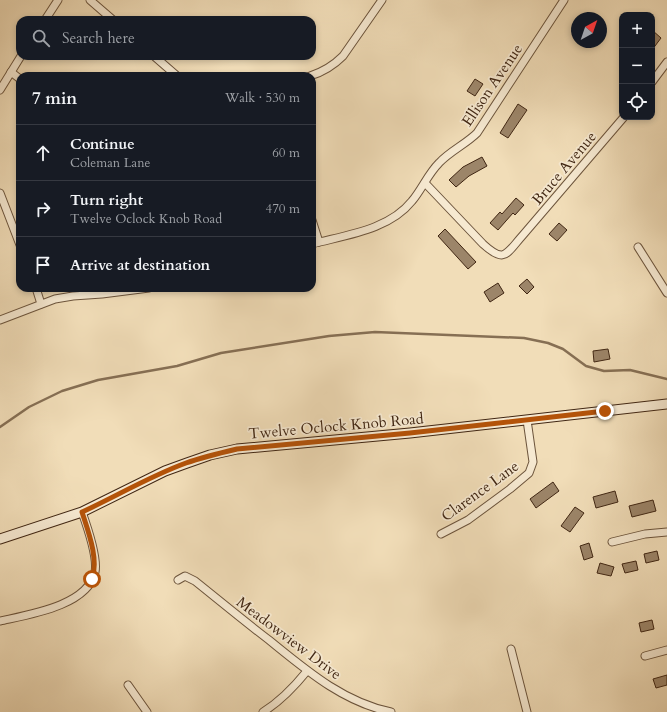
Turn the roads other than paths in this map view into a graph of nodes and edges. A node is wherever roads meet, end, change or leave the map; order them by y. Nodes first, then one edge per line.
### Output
1 (58, 0) edge
2 (90, 0) edge
3 (382, 0) edge
4 (564, 0) edge
5 (47, 16) edge
6 (108, 16) edge
7 (18, 60) edge
8 (159, 60) edge
9 (667, 62) edge
10 (11, 72) junction
11 (172, 72) edge
12 (316, 74) edge
13 (16, 76) edge
14 (655, 78) edge
15 (0, 90) edge
16 (621, 120) edge
17 (425, 183) junction
18 (0, 193) edge
19 (16, 235) edge
20 (316, 243) edge
21 (638, 247) dead end
22 (37, 292) edge
23 (118, 292) edge
24 (667, 293) edge
25 (41, 304) junction
26 (0, 320) edge
27 (667, 404) edge
28 (527, 420) junction
29 (82, 512) junction
30 (667, 532) edge
31 (441, 534) dead end
32 (0, 539) edge
33 (612, 542) dead end
34 (178, 580) dead end
35 (0, 621) edge
36 (511, 649) dead end
37 (667, 650) edge
38 (645, 656) dead end
39 (307, 671) junction
40 (128, 685) dead end
41 (146, 712) edge
42 (263, 712) edge
43 (391, 712) edge
44 (527, 712) edge

1 - 5 street
2 - 6 street
3 - 12 street
4 - 17 street, Ellison Avenue
7 - 10 street
8 - 11 street
9 - 14 street
10 - 13 street
10 - 15 street
16 - 17 street, Bruce Avenue
17 - 20 street, Ellison Avenue
18 - 19 street
21 - 24 street
22 - 25 street
23 - 25 street
25 - 26 street
27 - 28 street, Twelve Oclock Knob Road
28 - 29 street, Twelve Oclock Knob Road
28 - 31 street, Clarence Lane
29 - 32 street, Twelve Oclock Knob Road
29 - 35 street
30 - 33 street
34 - 39 street, Meadowview Drive
36 - 44 street
37 - 38 street
39 - 42 street
39 - 43 street, Meadowview Drive
40 - 41 street

